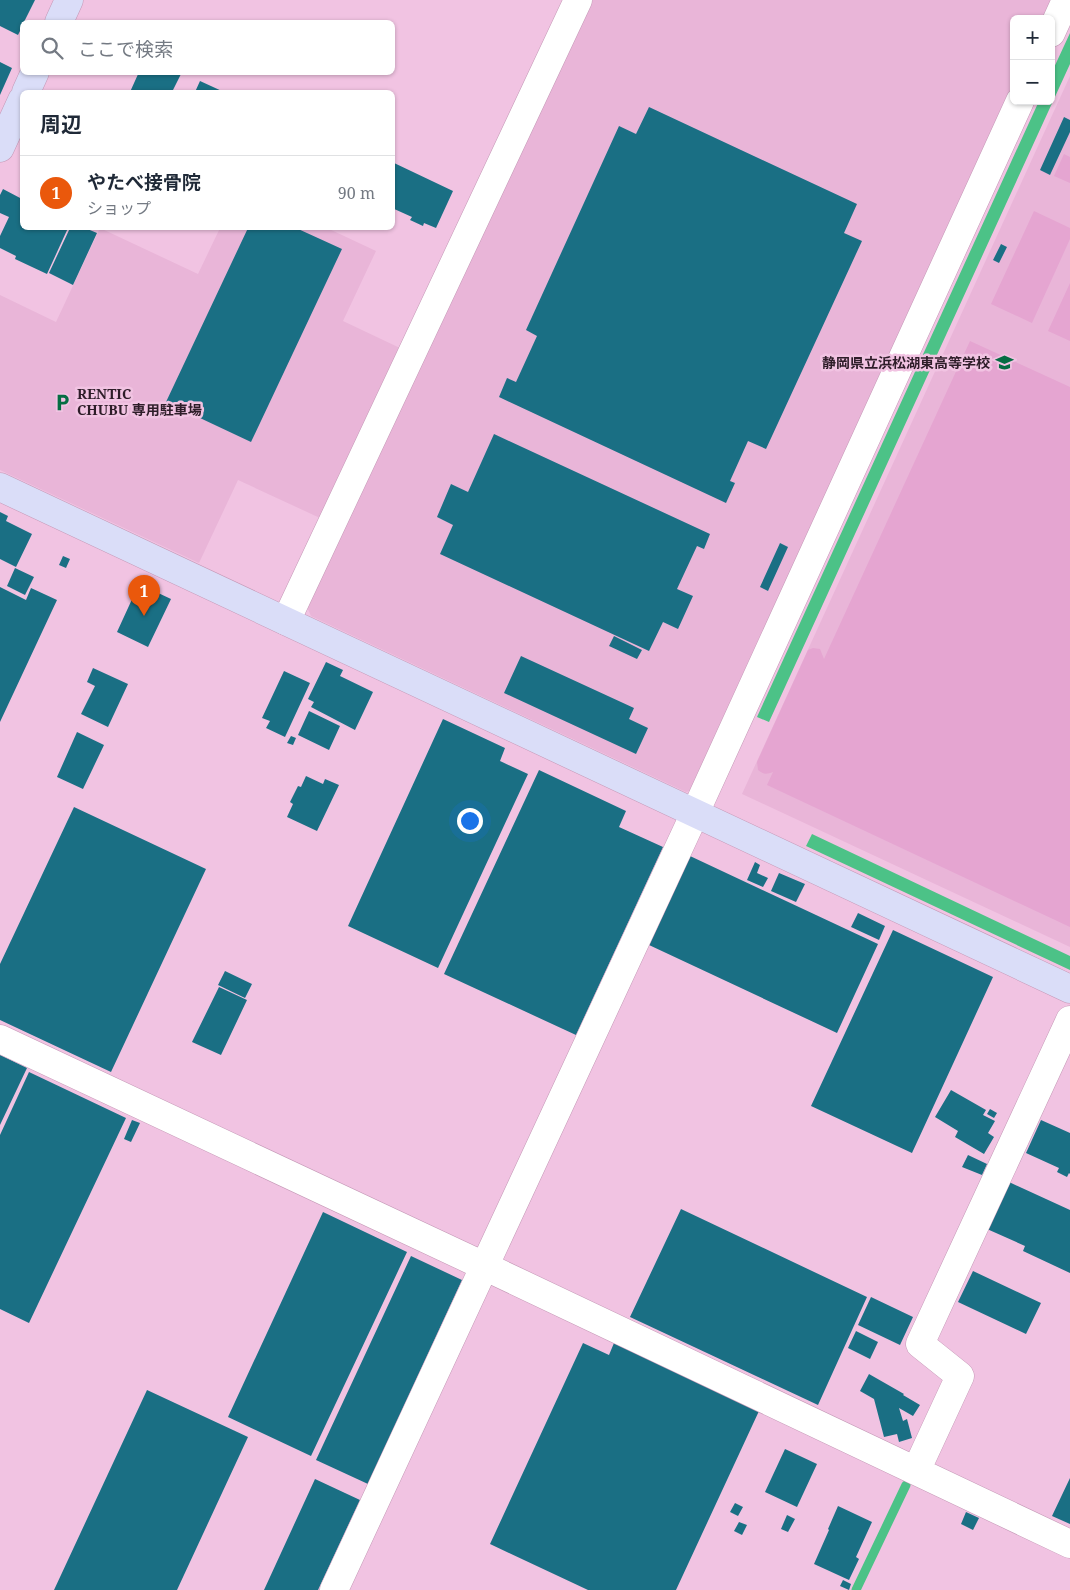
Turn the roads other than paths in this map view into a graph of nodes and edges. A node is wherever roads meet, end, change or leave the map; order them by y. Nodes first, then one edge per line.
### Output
1 (69, 0) edge
2 (578, 0) edge
3 (1066, 0) edge
4 (60, 20) edge
5 (1055, 24) edge
6 (34, 75) edge
7 (27, 90) edge
8 (20, 104) edge
9 (1018, 105) edge
10 (0, 148) edge
11 (0, 487) edge
12 (286, 621) junction
13 (695, 813) junction
14 (1070, 989) edge
15 (1070, 1020) edge
16 (0, 1040) edge
17 (484, 1266) junction
18 (916, 1471) junction
19 (1070, 1544) edge
20 (334, 1590) edge

1 - 4 street
2 - 12 street
3 - 5 street
6 - 7 street
8 - 10 street
9 - 13 street
11 - 12 street
12 - 13 street
13 - 14 street
13 - 17 street
15 - 18 street
16 - 17 street
17 - 18 street
17 - 20 street
18 - 19 street

